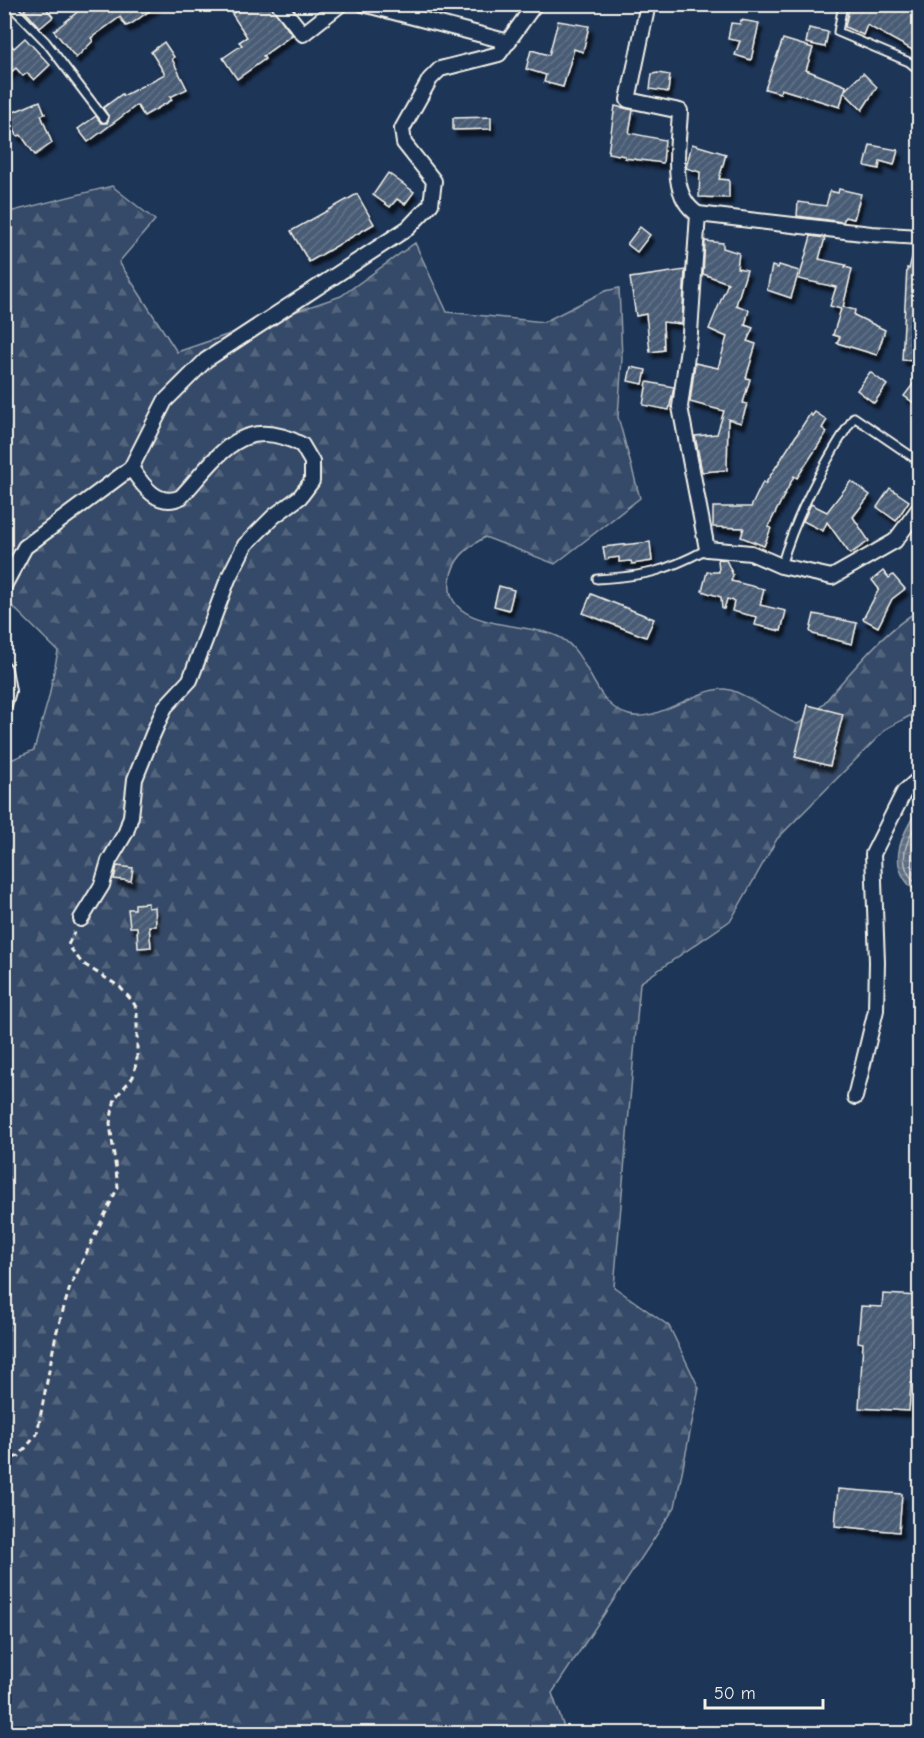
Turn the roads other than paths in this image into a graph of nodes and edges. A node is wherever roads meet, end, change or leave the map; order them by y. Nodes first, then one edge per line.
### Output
1 (9, 4) edge
2 (279, 4) edge
3 (341, 4) edge
4 (363, 4) edge
5 (535, 4) edge
6 (648, 4) edge
7 (843, 4) edge
8 (509, 42) junction
9 (920, 71) edge
10 (104, 118) dead end
11 (698, 214) junction
12 (920, 237) edge
13 (920, 462) edge
14 (131, 468) junction
15 (920, 507) edge
16 (707, 549) junction
17 (781, 566) junction
18 (597, 579) dead end
19 (4, 586) edge
20 (4, 669) edge
21 (4, 705) edge
22 (920, 778) edge
23 (81, 919) road end
24 (855, 1097) dead end

1 - 10 lane
2 - 3 street
4 - 8 street
5 - 8 street
6 - 11 street
7 - 9 lane
8 - 14 street
11 - 12 street
11 - 16 street
13 - 17 lane
14 - 19 street
14 - 23 street
15 - 17 street
16 - 17 street
16 - 18 lane
20 - 21 street
22 - 24 street

